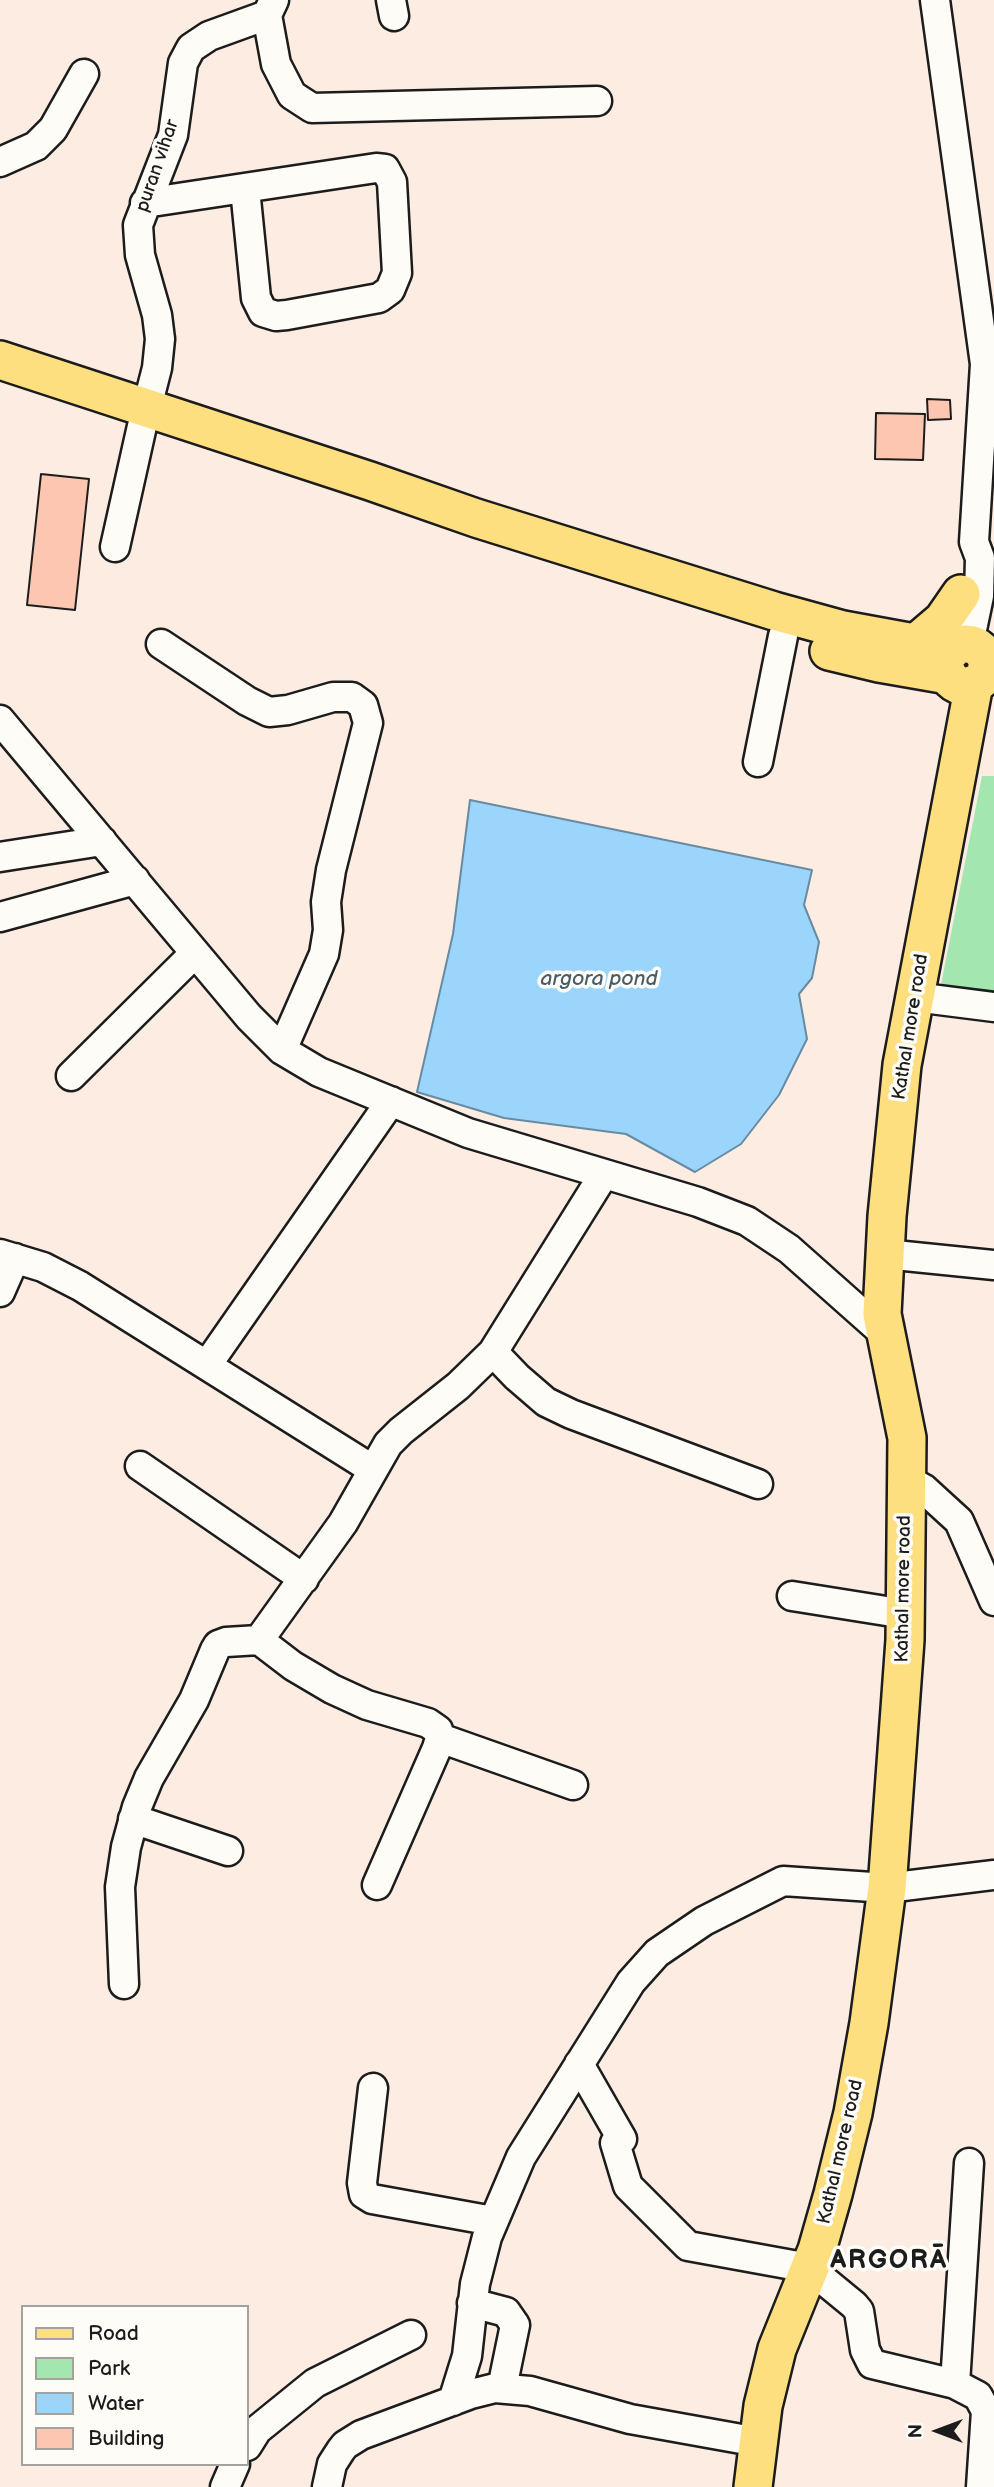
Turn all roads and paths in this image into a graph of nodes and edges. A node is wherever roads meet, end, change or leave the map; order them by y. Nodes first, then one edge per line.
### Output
1 (935, 0) edge
2 (271, 7) edge
3 (84, 74) dead end
4 (597, 101) dead end
5 (0, 162) edge
6 (246, 189) junction
7 (145, 204) junction
8 (0, 360) edge
9 (0, 381) edge
10 (145, 416) junction
11 (974, 542) junction
12 (115, 547) dead end
13 (961, 594) junction
14 (783, 636) junction
15 (916, 643) junction
16 (161, 644) dead end
17 (972, 663) edge
18 (0, 720) edge
19 (758, 762) dead end
20 (102, 841) junction
21 (0, 857) edge
22 (135, 880) junction
23 (0, 917) edge
24 (195, 953) junction
25 (915, 997) junction
26 (994, 1007) edge
27 (282, 1050) junction
28 (71, 1076) dead end
29 (391, 1101) junction
30 (604, 1174) junction
31 (885, 1254) junction
32 (8, 1256) edge
33 (994, 1265) edge
34 (0, 1292) edge
35 (887, 1336) junction
36 (493, 1352) junction
37 (207, 1366) junction
38 (140, 1466) dead end
39 (372, 1469) junction
40 (906, 1479) junction
41 (758, 1484) dead end
42 (304, 1579) junction
43 (792, 1596) dead end
44 (994, 1601) edge
45 (905, 1614) junction
46 (259, 1640) junction
47 (440, 1738) junction
48 (573, 1785) dead end
49 (133, 1819) junction
50 (228, 1851) dead end
51 (994, 1875) edge
52 (377, 1885) dead end
53 (887, 1888) junction
54 (124, 1984) dead end
55 (579, 2064) junction
56 (373, 2088) dead end
57 (969, 2162) dead end
58 (493, 2221) junction
59 (809, 2268) junction
60 (472, 2303) junction
61 (411, 2335) dead end
62 (955, 2384) junction
63 (502, 2388) junction
64 (453, 2400) junction
65 (990, 2411) edge
66 (758, 2442) junction
67 (248, 2444) edge
68 (234, 2466) edge
69 (225, 2487) edge
70 (327, 2487) edge
71 (753, 2487) edge
72 (981, 2487) edge

1 - 11 street
2 - 4 street
2 - 7 street, puran vihar
3 - 5 street
6 - 6 street
6 - 7 street
7 - 10 street, puran vihar
8 - 10 main road
9 - 10 main road
10 - 12 street, puran vihar
10 - 14 main road
10 - 15 main road
11 - 13 street
11 - 17 street
13 - 15 main road
13 - 17 street
14 - 17 main road
14 - 19 street
15 - 17 main road
16 - 27 street
17 - 25 main road, Kathal more road
18 - 20 street
20 - 21 street
20 - 22 street
22 - 23 street
22 - 24 street
24 - 27 street
24 - 28 street
25 - 26 street
25 - 31 main road, Kathal more road
27 - 29 street
29 - 30 street
29 - 37 street
30 - 35 street
30 - 36 street
31 - 33 street
31 - 35 main road, Kathal more road
32 - 34 street
32 - 37 street
35 - 40 main road, Kathal more road
36 - 39 street
36 - 41 street
37 - 39 street
38 - 42 street
39 - 42 street
40 - 44 street
40 - 45 main road, Kathal more road
42 - 46 street
43 - 45 street
45 - 53 main road, Kathal more road
46 - 47 street
46 - 49 street
47 - 48 street
47 - 52 street
49 - 50 street
49 - 54 street
51 - 53 street
53 - 55 street
53 - 59 main road, Kathal more road
55 - 58 street
55 - 59 street
56 - 58 street
57 - 62 street
58 - 60 street
59 - 62 street
59 - 66 main road, Kathal more road
60 - 63 street
60 - 64 street
61 - 67 street
62 - 65 street
63 - 64 street
63 - 66 street
64 - 70 street
65 - 72 street
66 - 71 main road, Kathal more road
68 - 69 street

